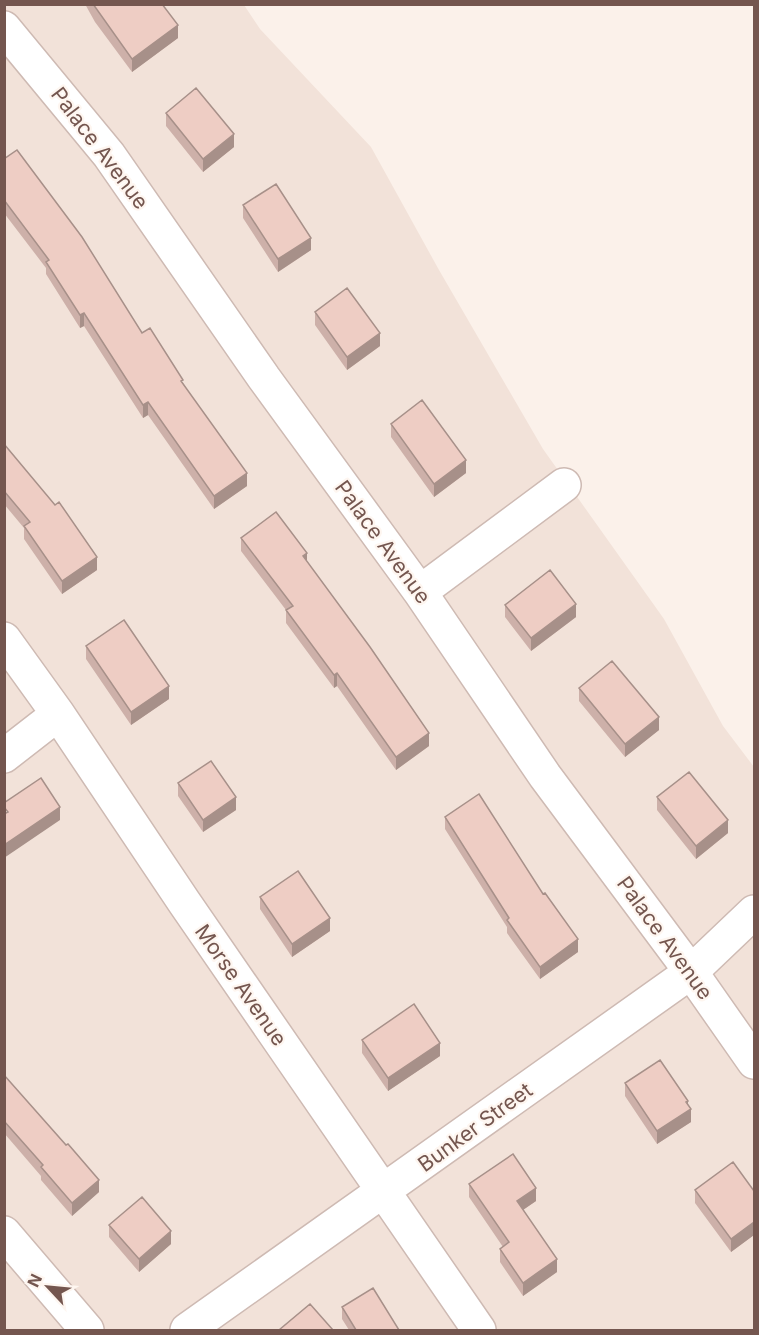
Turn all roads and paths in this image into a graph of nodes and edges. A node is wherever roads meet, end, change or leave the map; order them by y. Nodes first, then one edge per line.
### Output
1 (4, 28) edge
2 (564, 485) dead end
3 (420, 592) junction
4 (4, 639) edge
5 (58, 714) junction
6 (4, 756) edge
7 (754, 912) edge
8 (691, 972) junction
9 (754, 1062) edge
10 (384, 1192) junction
11 (4, 1233) edge
12 (87, 1330) edge
13 (188, 1330) edge
14 (479, 1330) edge

1 - 3 street, Palace Avenue
2 - 3 street
3 - 8 street, Palace Avenue
4 - 5 street, Morse Avenue
5 - 6 street
5 - 10 street, Morse Avenue
7 - 8 street, Bunker Street
8 - 9 street, Palace Avenue
8 - 10 street, Bunker Street
10 - 13 street, Bunker Street
10 - 14 street, Morse Avenue
11 - 12 street

